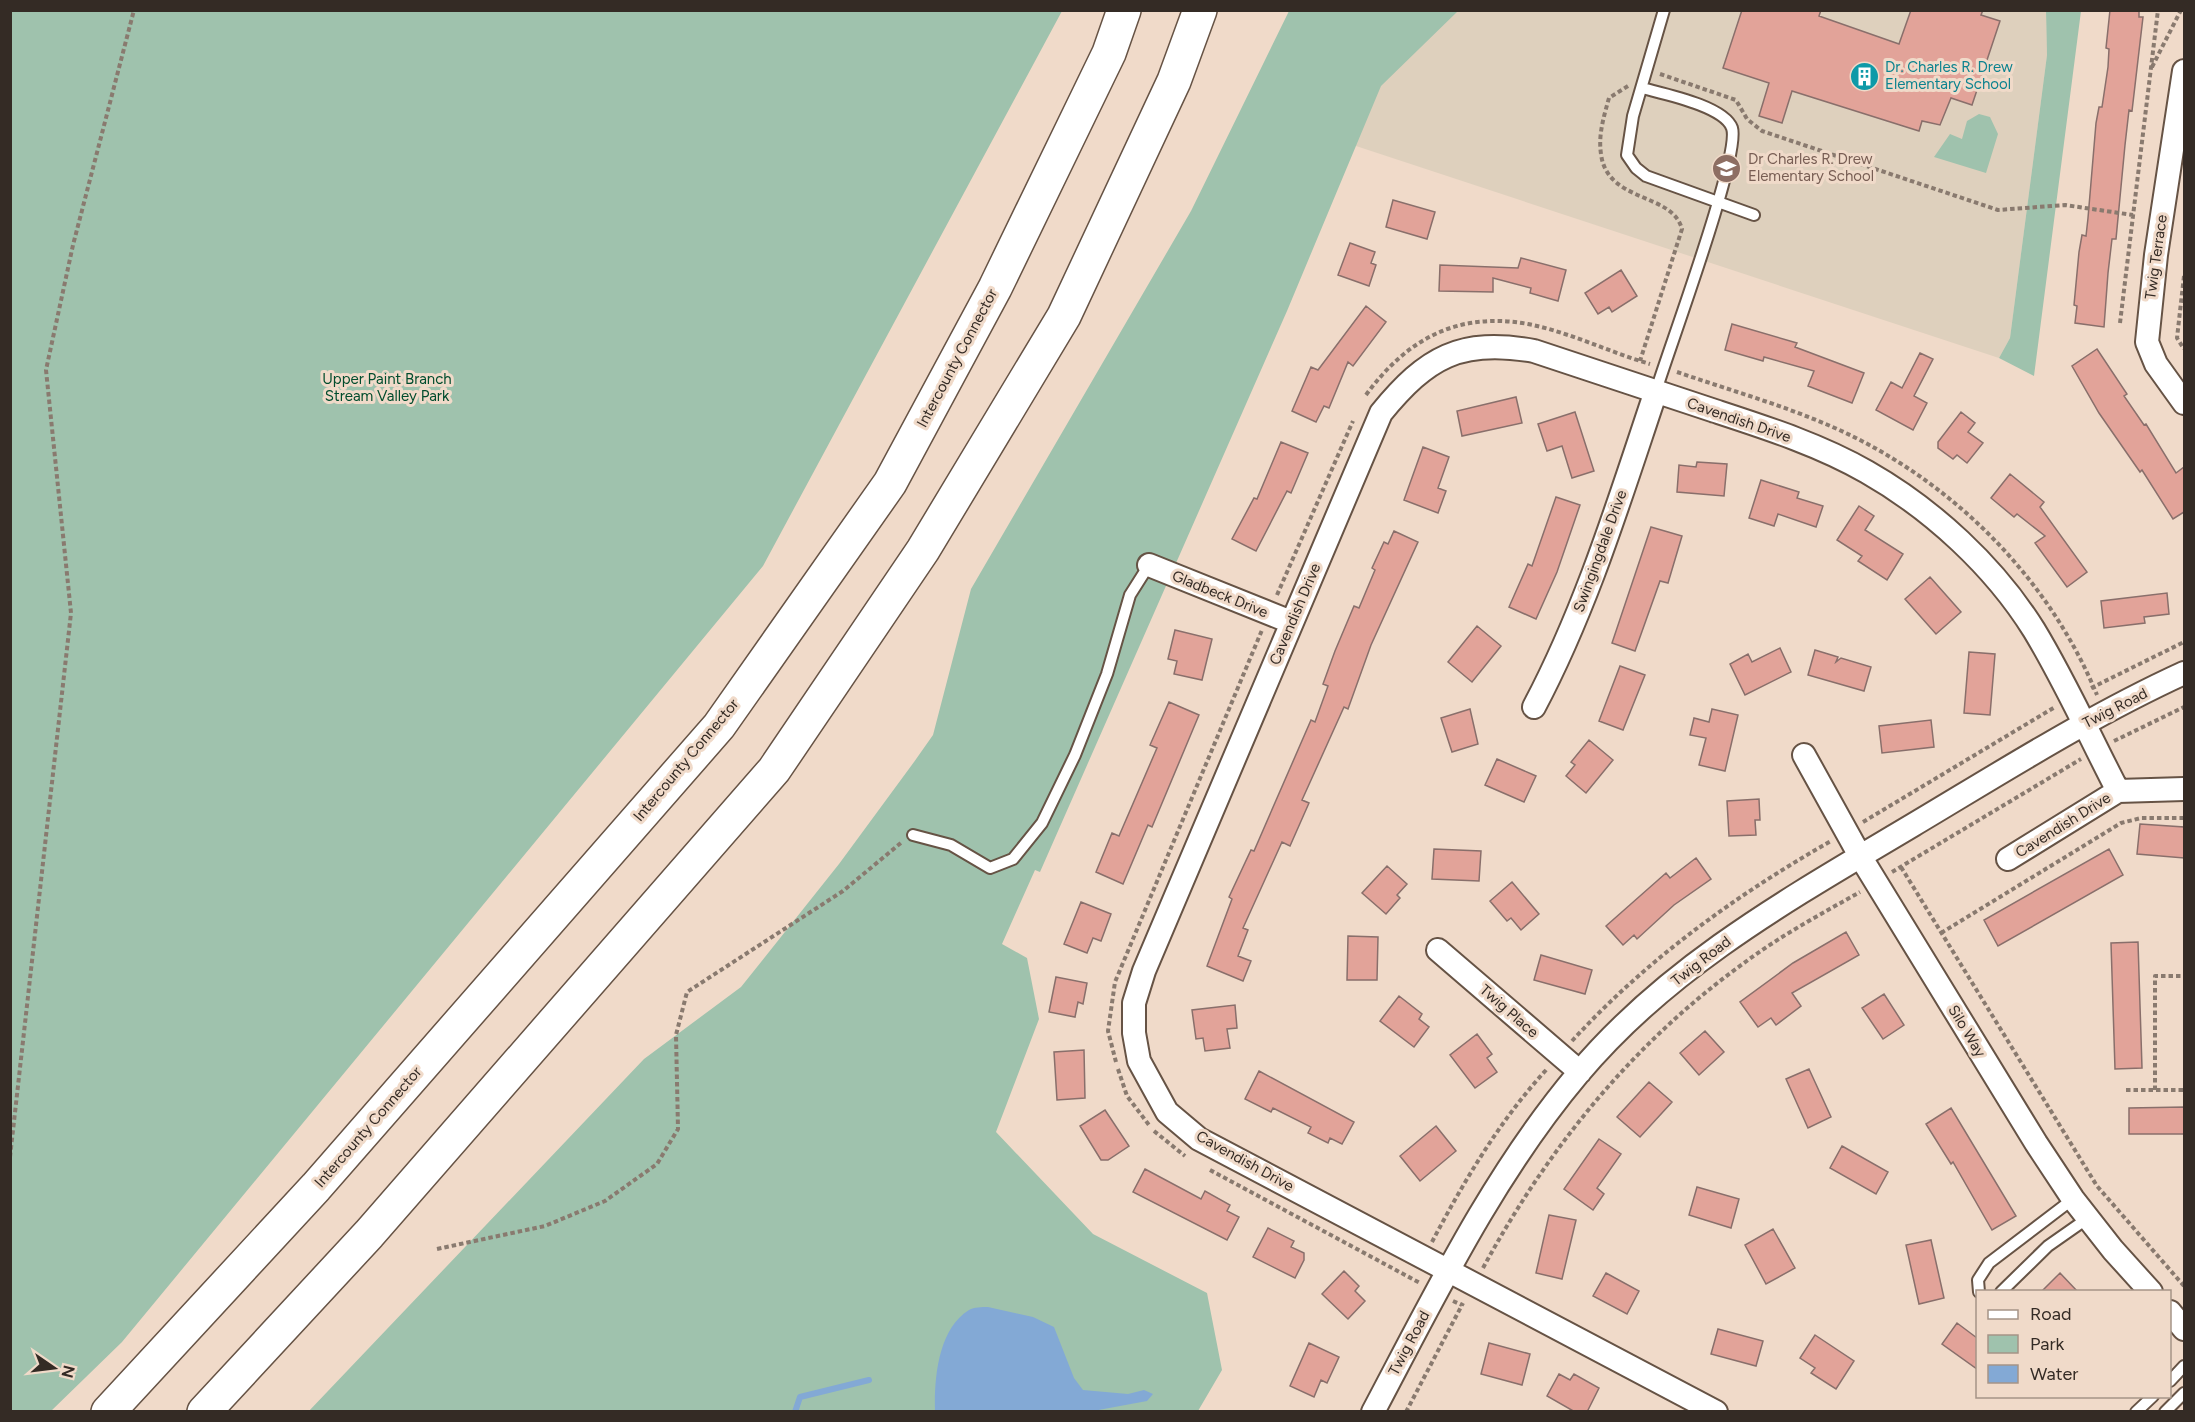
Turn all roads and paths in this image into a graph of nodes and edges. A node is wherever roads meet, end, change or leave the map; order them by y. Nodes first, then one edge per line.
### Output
1 (134, 10) edge
2 (1124, 10) edge
3 (1200, 10) edge
4 (1664, 10) edge
5 (2158, 10) edge
6 (2181, 10) edge
7 (2150, 70) junction
8 (2184, 71) edge
9 (1643, 84) junction
10 (2181, 103) edge
11 (1717, 204) junction
12 (1754, 215) dead end
13 (2133, 215) junction
14 (2184, 276) edge
15 (2120, 323) dead end
16 (2184, 349) edge
17 (1640, 361) junction
18 (1663, 367) junction
19 (1656, 391) junction
20 (1362, 402) dead end
21 (2184, 403) edge
22 (1357, 412) dead end
23 (1149, 565) joint
24 (1269, 614) junction
25 (1291, 622) junction
26 (2184, 673) edge
27 (1534, 706) dead end
28 (2184, 707) edge
29 (2104, 714) junction
30 (2084, 723) junction
31 (2106, 745) junction
32 (1804, 755) dead end
33 (2184, 789) edge
34 (2118, 790) junction
35 (2184, 818) edge
36 (913, 835) joint
37 (1860, 856) junction
38 (2008, 859) dead end
39 (1902, 867) junction
40 (1876, 882) junction
41 (1941, 933) junction
42 (1438, 950) dead end
43 (2184, 976) edge
44 (1580, 1072) junction
45 (2126, 1090) dead end
46 (2156, 1090) junction
47 (2184, 1090) edge
48 (10, 1157) edge
49 (1186, 1157) dead end
50 (1207, 1169) dead end
51 (2073, 1199) junction
52 (2088, 1218) junction
53 (437, 1249) dead end
54 (1449, 1269) junction
55 (1474, 1283) junction
56 (2184, 1287) edge
57 (1979, 1290) edge
58 (2003, 1290) edge
59 (2149, 1290) edge
60 (1437, 1292) junction
61 (1462, 1305) junction
62 (2171, 1314) edge
63 (2184, 1329) edge
64 (2184, 1365) edge
65 (2171, 1379) edge
66 (2184, 1393) edge
67 (2151, 1398) edge
68 (108, 1412) edge
69 (204, 1412) edge
70 (1373, 1412) edge
71 (1406, 1412) edge
72 (1716, 1412) edge
73 (2136, 1412) edge
74 (2165, 1412) edge

1 - 48 path
2 - 68 highway, Intercounty Connector
3 - 69 highway
4 - 9 lane
5 - 7 path
6 - 7 path
7 - 13 path
8 - 10 street, Twig Terrace
9 - 11 lane
9 - 11 lane
9 - 13 path
9 - 17 path
10 - 21 street, Twig Terrace
11 - 12 lane
11 - 18 lane
13 - 15 path
14 - 16 path
17 - 18 path
17 - 20 path
18 - 19 lane
18 - 29 path
19 - 25 street, Cavendish Drive
19 - 27 street, Swingingdale Drive
19 - 30 street, Cavendish Drive
22 - 24 path
23 - 24 street, Gladbeck Drive
23 - 36 lane
24 - 25 street, Gladbeck Drive
24 - 49 path
25 - 54 street, Cavendish Drive
26 - 29 street, Twig Road
28 - 31 path
29 - 30 street, Twig Road
29 - 31 path
30 - 31 street, Cavendish Drive
30 - 37 street, Twig Road
31 - 34 street, Cavendish Drive
31 - 39 path
32 - 37 street, Silo Way
33 - 34 street, Cavendish Drive
34 - 38 street, Cavendish Drive
35 - 41 path
36 - 53 path
37 - 40 street, Silo Way
37 - 44 street, Twig Road
39 - 40 path
39 - 41 path
40 - 51 street, Silo Way
40 - 55 path
41 - 56 path
42 - 44 street, Twig Place
43 - 46 path
44 - 54 street, Twig Road
45 - 46 path
46 - 47 path
50 - 60 path
51 - 52 street, Silo Way
51 - 57 lane
52 - 58 lane
52 - 59 street, Silo Way
54 - 55 street, Cavendish Drive
54 - 60 street, Twig Road
55 - 61 path
55 - 72 street, Cavendish Drive
60 - 61 path
60 - 70 street, Twig Road
61 - 71 path
62 - 63 street
64 - 65 lane
66 - 74 lane
67 - 73 lane

